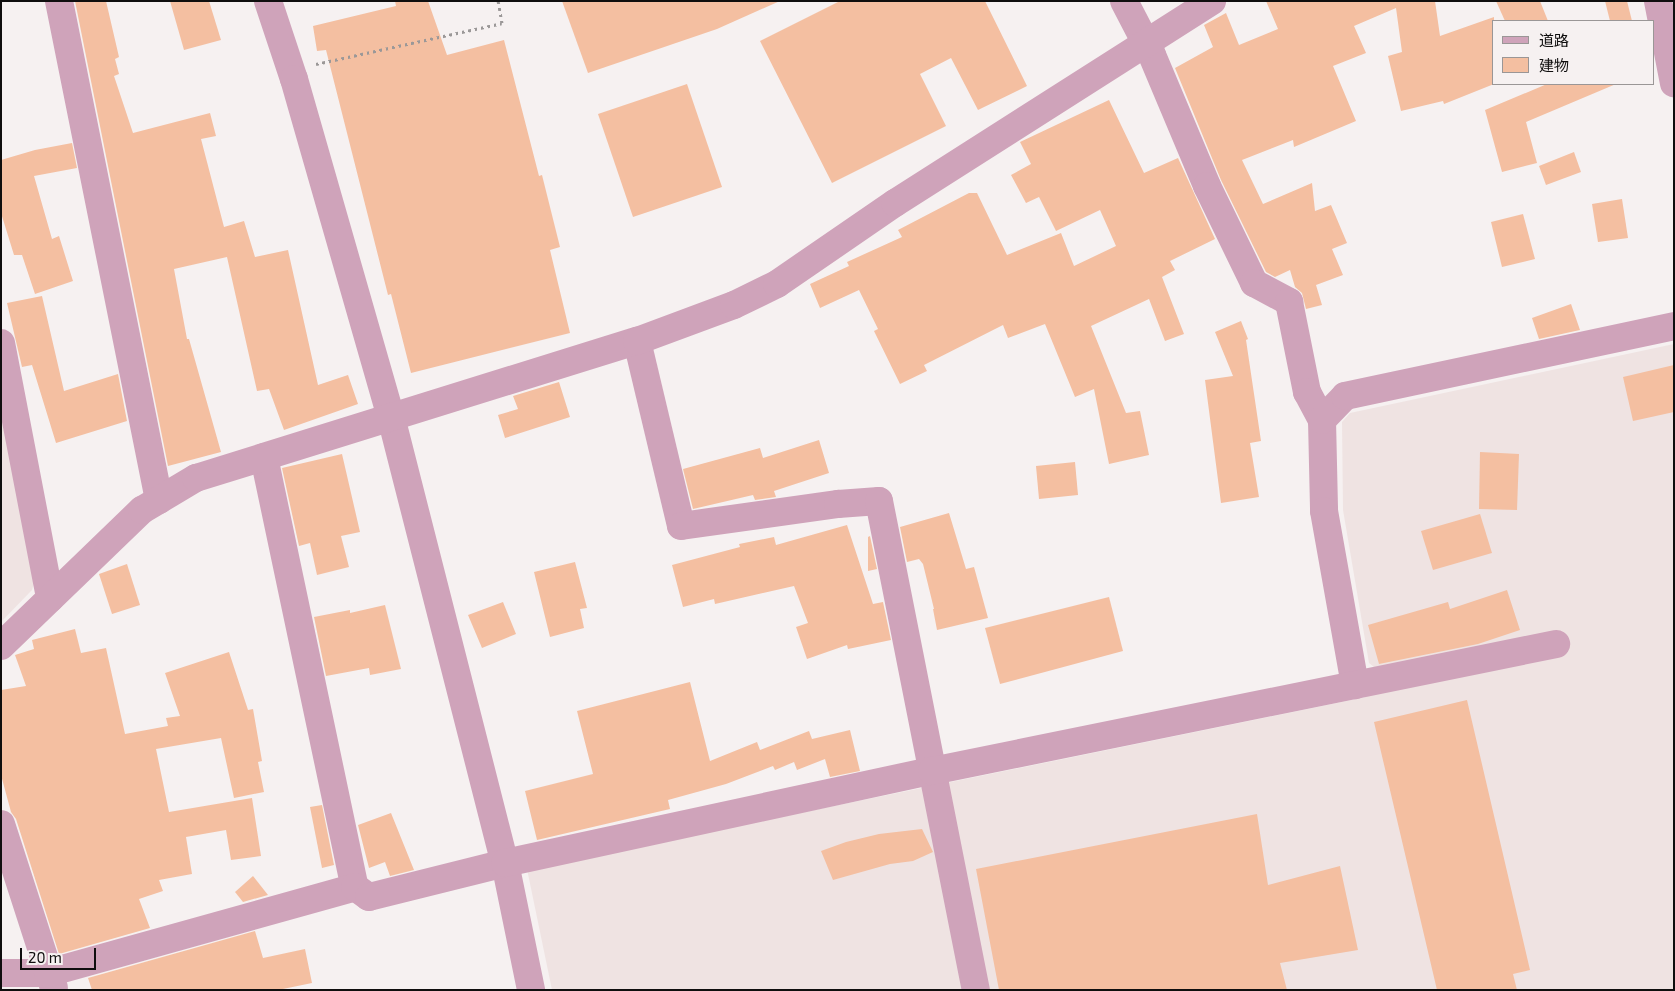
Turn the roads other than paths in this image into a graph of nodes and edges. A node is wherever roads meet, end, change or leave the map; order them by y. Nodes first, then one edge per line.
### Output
1 (59, 1) edge
2 (268, 1) edge
3 (1124, 1) edge
4 (1212, 1) edge
5 (1658, 1) edge
6 (1146, 45) junction
7 (1674, 83) edge
8 (1674, 326) edge
9 (636, 341) junction
10 (1, 343) edge
11 (391, 418) junction
12 (1322, 420) junction
13 (264, 456) junction
14 (159, 500) junction
15 (50, 598) junction
16 (1556, 644) dead end
17 (1, 646) edge
18 (1355, 685) junction
19 (932, 771) junction
20 (1, 824) edge
21 (505, 863) junction
22 (356, 887) junction
23 (1, 973) edge
24 (51, 982) edge
25 (531, 990) edge
26 (976, 990) edge

1 - 14 street
2 - 11 street
3 - 6 street
4 - 6 street
5 - 7 street
6 - 9 street
6 - 12 street
8 - 12 street
9 - 11 street
9 - 19 street
10 - 15 street
11 - 13 street
11 - 21 street
12 - 18 street
13 - 14 street
13 - 22 street
14 - 15 street
15 - 17 street
16 - 18 street
18 - 19 street
19 - 21 street
19 - 26 street
20 - 24 street
21 - 22 street
21 - 25 street
22 - 24 street
23 - 24 street

